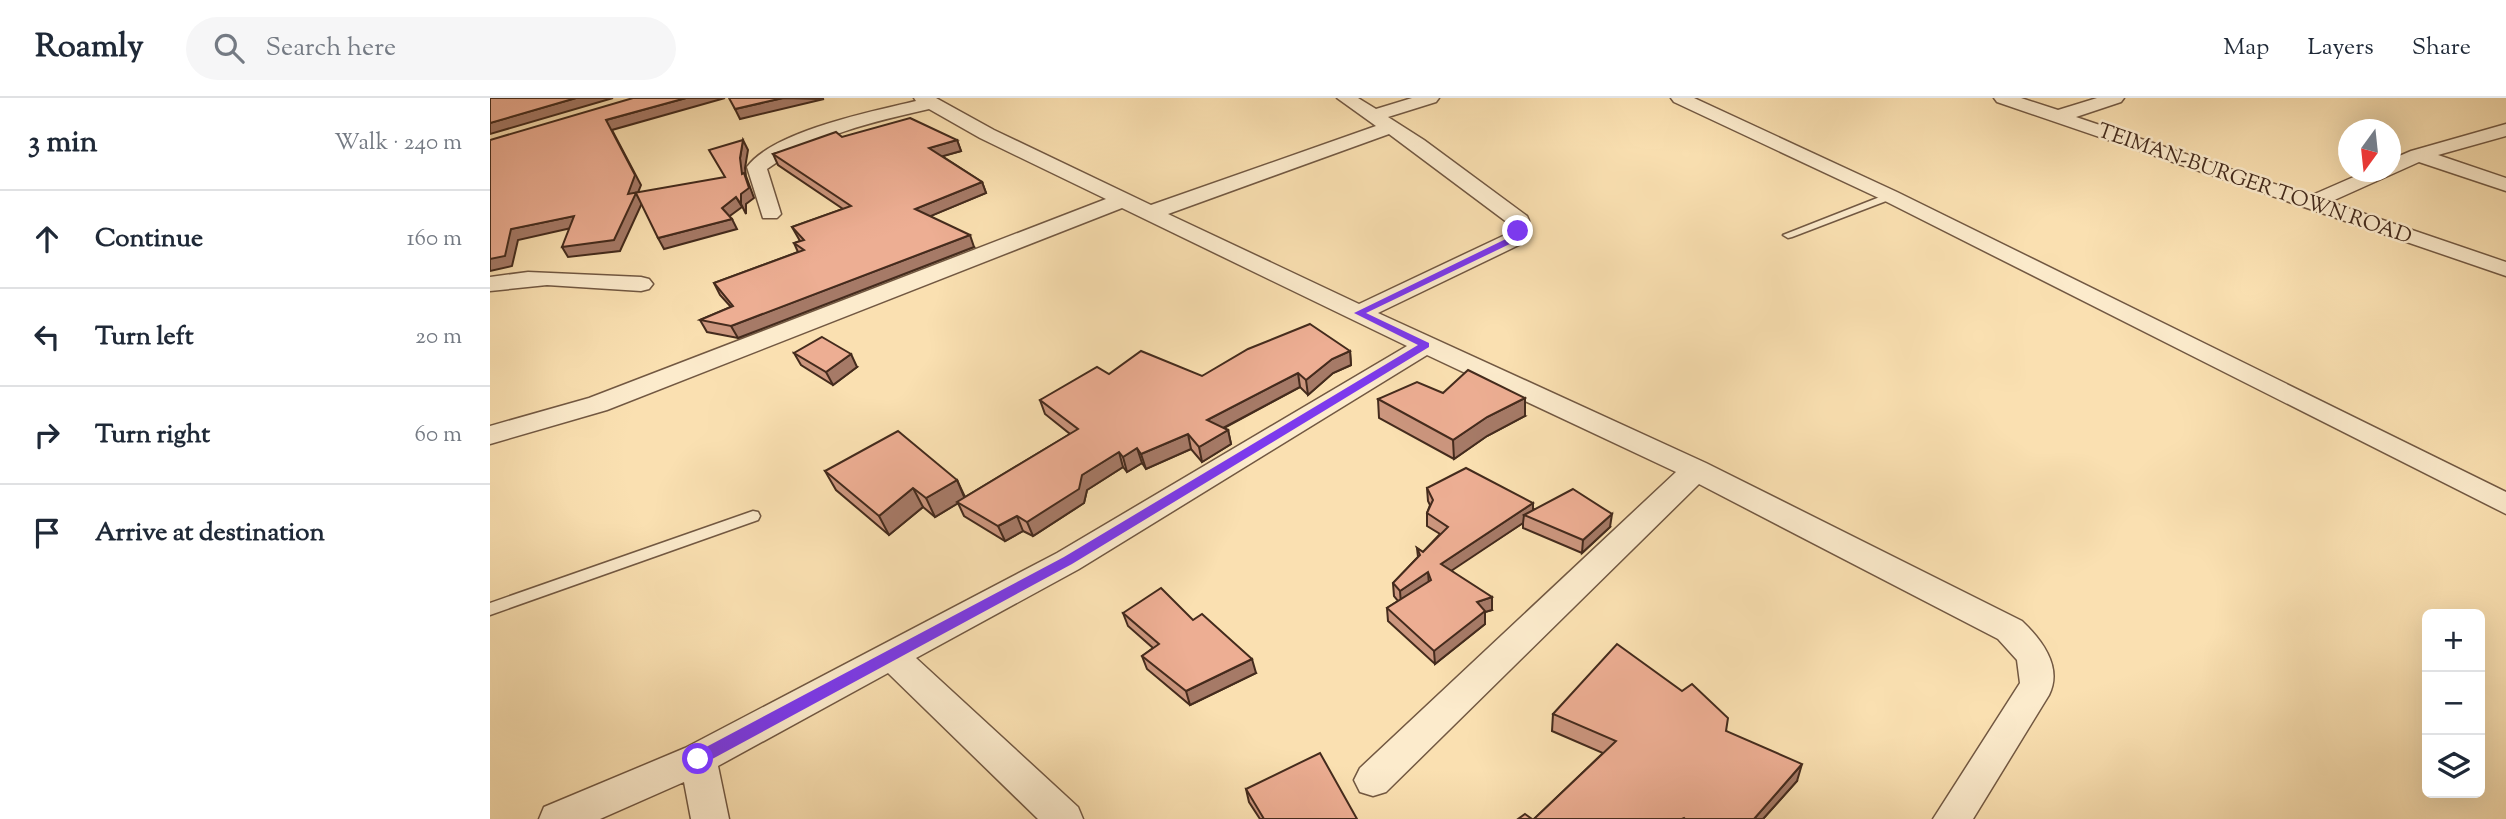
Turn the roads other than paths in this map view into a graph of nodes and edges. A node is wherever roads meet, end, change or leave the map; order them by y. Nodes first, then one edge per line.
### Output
1 (1346, 98) edge
2 (1430, 98) edge
3 (1680, 98) edge
4 (2003, 98) edge
5 (2115, 98) edge
6 (928, 101) edge
7 (2059, 116) junction
8 (1382, 121) junction
9 (2506, 130) edge
10 (2418, 155) junction
11 (2401, 162) edge
12 (2358, 182) edge
13 (2506, 184) edge
14 (1890, 196) junction
15 (1123, 200) junction
16 (2311, 202) junction
17 (1150, 213) junction
18 (770, 214) dead end
19 (1788, 235) dead end
20 (2506, 269) edge
21 (641, 284) dead end
22 (490, 285) edge
23 (1358, 313) junction
24 (1426, 345) junction
25 (490, 435) edge
26 (1696, 470) junction
27 (2506, 504) edge
28 (753, 516) dead end
29 (490, 609) edge
30 (892, 656) junction
31 (698, 759) junction
32 (1373, 780) dead end
33 (558, 819) edge
34 (710, 819) edge
35 (1064, 819) edge
36 (1952, 819) edge

1 - 8 street
2 - 8 street
3 - 14 street
4 - 7 street, TEIMAN-BURGER TOWN ROAD
5 - 7 street
6 - 15 street
6 - 18 street
7 - 16 street, TEIMAN-BURGER TOWN ROAD
8 - 17 street
8 - 23 street
9 - 10 street
10 - 11 street
10 - 13 street
12 - 16 street
14 - 19 lane
14 - 27 street
15 - 17 street
15 - 25 street
16 - 20 street, TEIMAN-BURGER TOWN ROAD
17 - 23 street
21 - 22 street
23 - 24 street
24 - 26 street
24 - 30 street
26 - 32 street
26 - 36 street
28 - 29 lane
30 - 31 street
30 - 35 street
31 - 33 street
31 - 34 street

